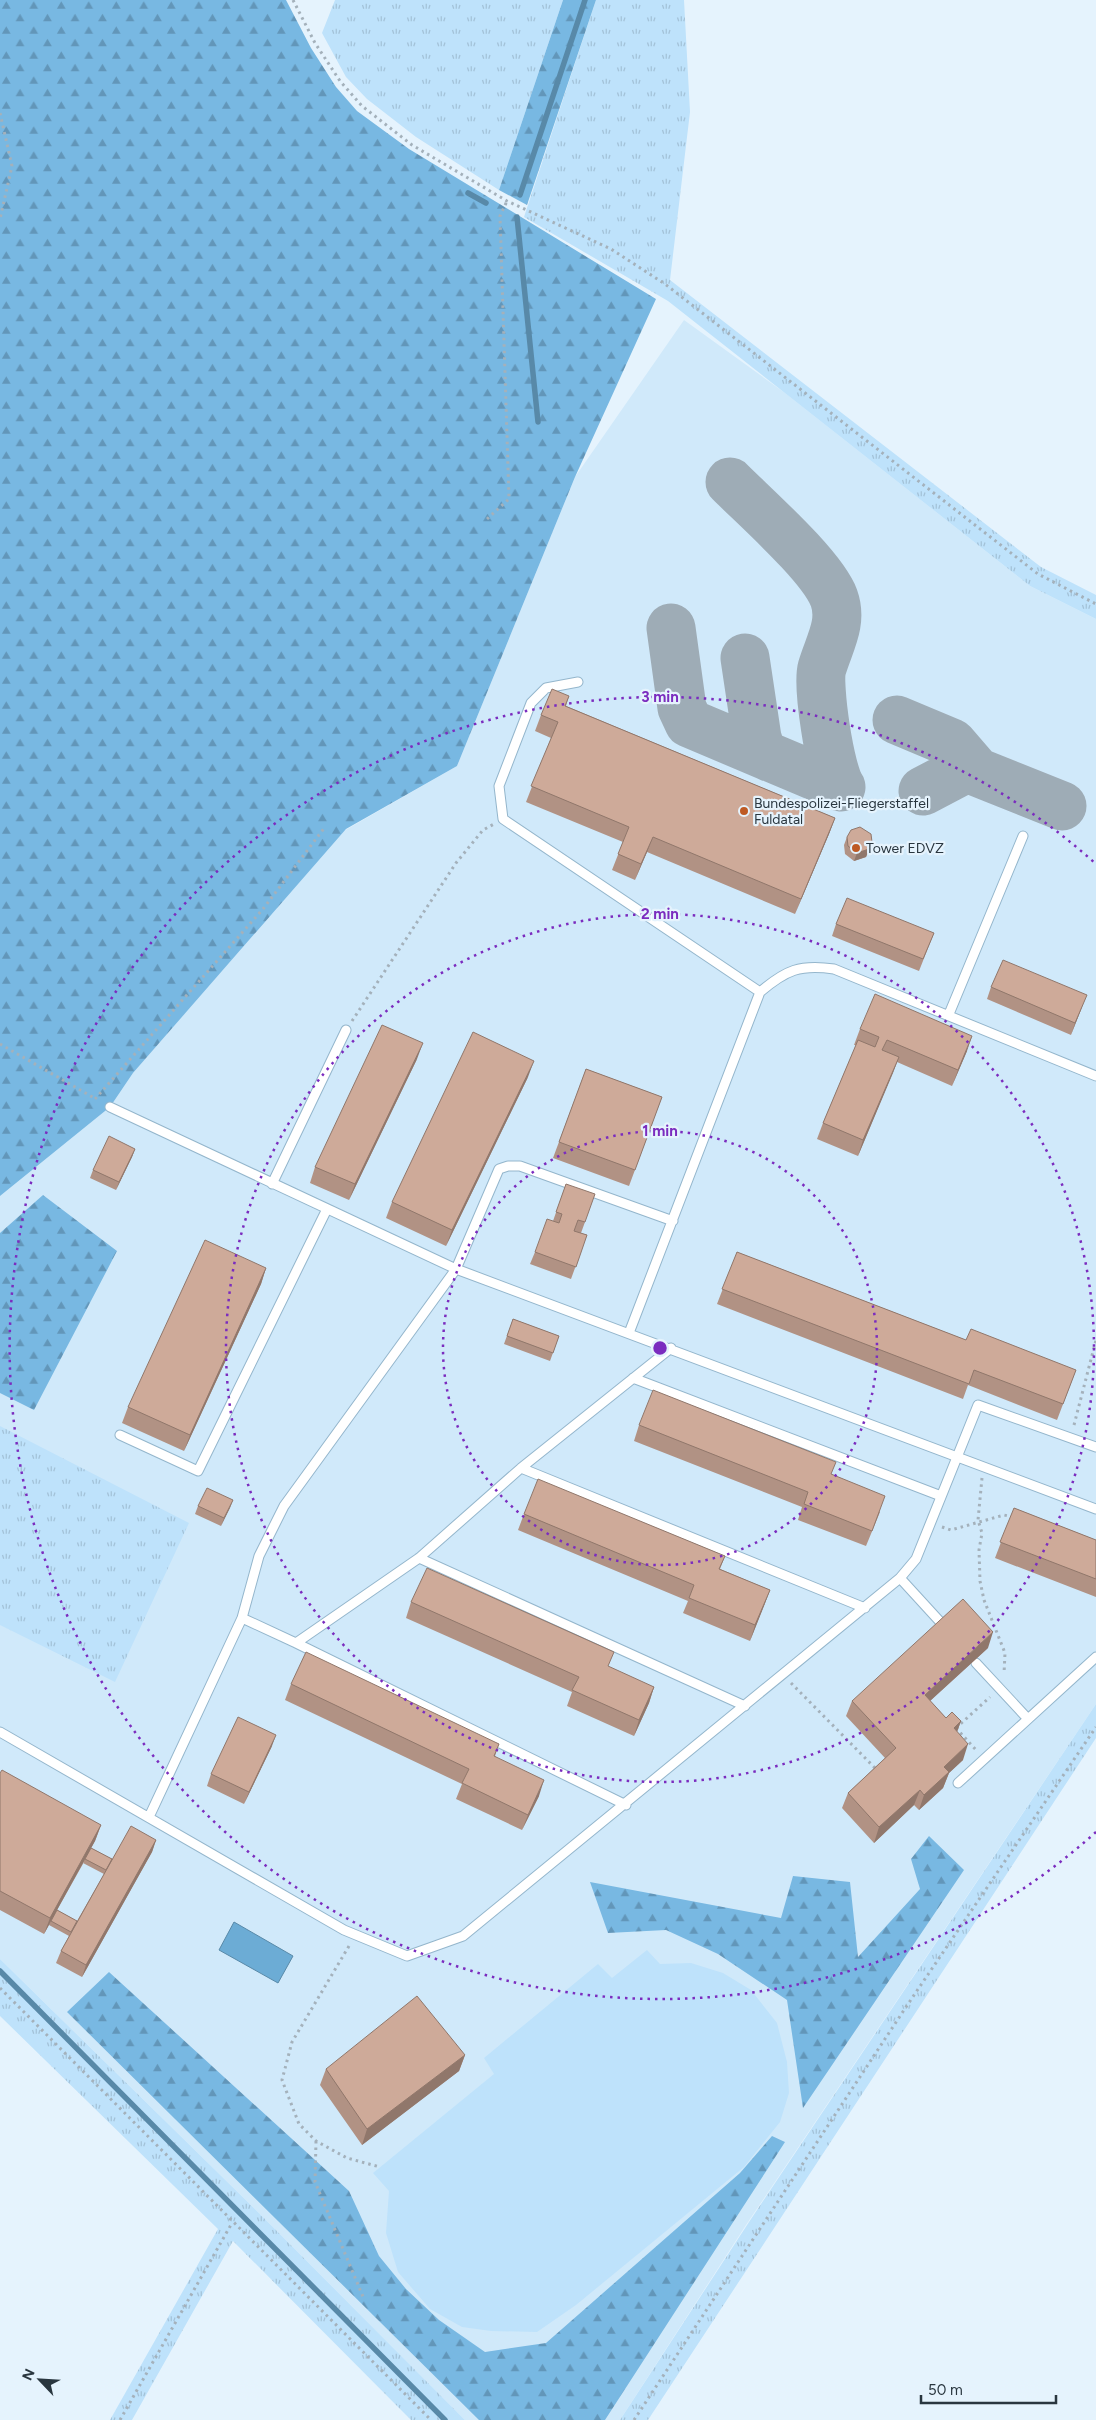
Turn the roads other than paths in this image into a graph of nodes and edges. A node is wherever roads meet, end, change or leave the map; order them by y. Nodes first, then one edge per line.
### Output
1 (578, 682) dead end
2 (1023, 836) dead end
3 (760, 992) junction
4 (950, 1014) junction
5 (346, 1030) road end
6 (1096, 1076) edge
7 (110, 1107) road end
8 (272, 1184) junction
9 (327, 1209) junction
10 (673, 1221) junction
11 (456, 1269) junction
12 (629, 1333) junction
13 (671, 1348) junction
14 (633, 1378) junction
15 (120, 1434) dead end
16 (1096, 1447) edge
17 (958, 1458) junction
18 (521, 1468) junction
19 (941, 1496) junction
20 (1096, 1509) edge
21 (419, 1558) junction
22 (900, 1578) junction
23 (865, 1608) junction
24 (242, 1618) junction
25 (943, 1625) edge
26 (296, 1643) junction
27 (1096, 1657) edge
28 (976, 1663) edge
29 (745, 1706) junction
30 (1028, 1719) junction
31 (0, 1732) edge
32 (958, 1783) dead end
33 (626, 1805) junction
34 (149, 1818) junction

1 - 3 lane
2 - 4 lane
3 - 4 lane
3 - 10 lane
4 - 6 lane
5 - 8 lane
7 - 8 lane
8 - 9 lane
9 - 11 lane
9 - 15 lane
10 - 11 lane
10 - 12 lane
11 - 12 lane
11 - 24 lane
12 - 13 lane
13 - 14 lane
13 - 17 lane
14 - 18 lane
14 - 19 lane
16 - 17 lane
17 - 19 lane
17 - 20 lane
18 - 21 lane
18 - 23 lane
19 - 22 lane
21 - 26 lane
21 - 29 lane
22 - 23 lane
22 - 25 lane
23 - 29 lane
24 - 26 lane
24 - 34 lane
26 - 33 lane
27 - 30 lane
28 - 30 lane
29 - 33 lane
30 - 32 lane
31 - 34 lane
33 - 34 lane

